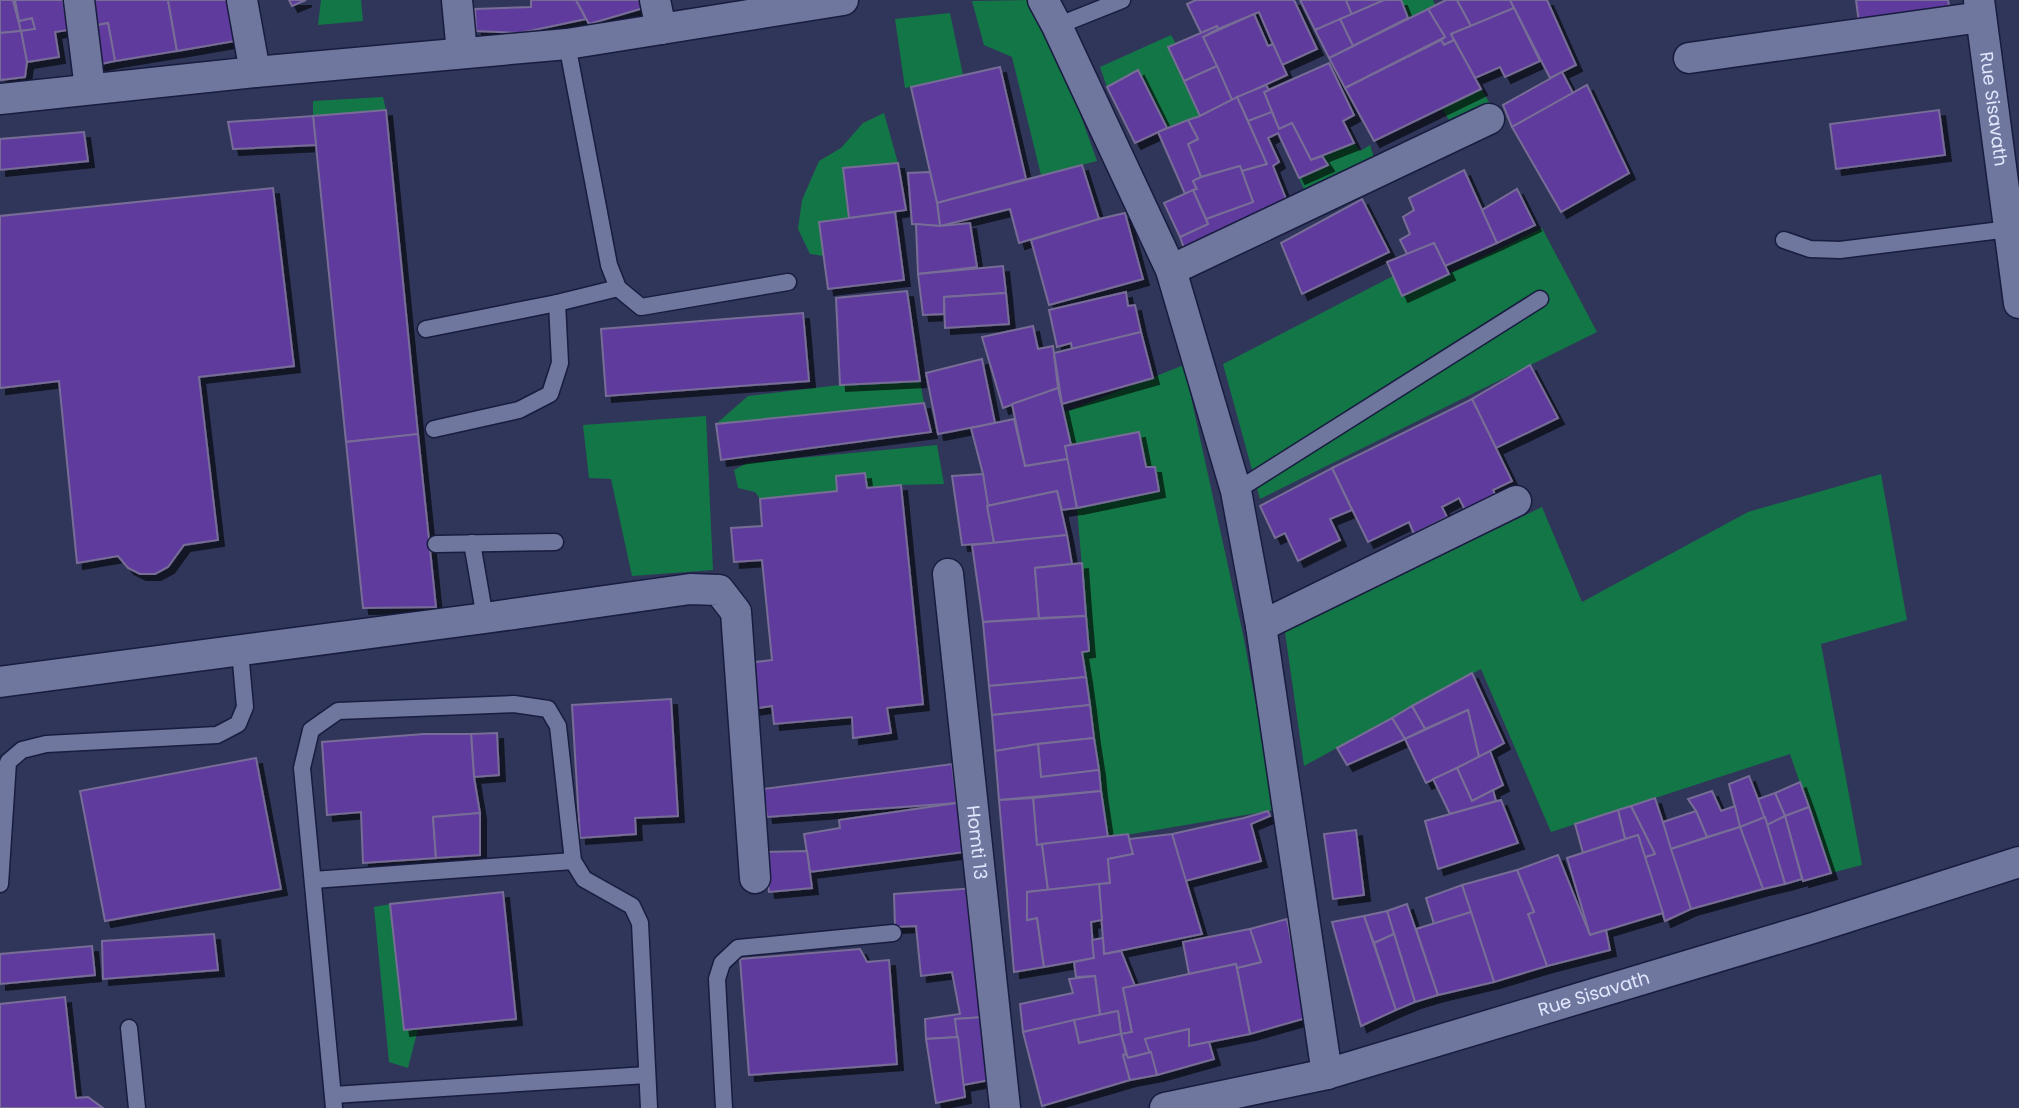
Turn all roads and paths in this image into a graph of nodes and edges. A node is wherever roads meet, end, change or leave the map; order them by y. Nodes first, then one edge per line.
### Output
1 (79, 0) edge
2 (242, 0) edge
3 (457, 0) edge
4 (655, 0) edge
5 (843, 0) edge
6 (1043, 0) edge
7 (1122, 0) edge
8 (1980, 8) edge
9 (1057, 26) junction
10 (661, 29) junction
11 (567, 44) junction
12 (462, 54) junction
13 (1689, 58) dead end
14 (255, 72) junction
15 (90, 89) junction
16 (0, 99) edge
17 (1489, 119) dead end
18 (2009, 229) junction
19 (1784, 240) dead end
20 (1171, 270) junction
21 (788, 282) dead end
22 (618, 289) junction
23 (1540, 299) dead end
24 (556, 303) junction
25 (2019, 303) edge
26 (426, 328) dead end
27 (434, 429) dead end
28 (1236, 491) junction
29 (1516, 501) dead end
30 (555, 542) dead end
31 (472, 543) junction
32 (436, 544) dead end
33 (948, 575) dead end
34 (485, 618) junction
35 (1261, 626) junction
36 (240, 651) junction
37 (0, 681) edge
38 (573, 861) junction
39 (2019, 862) edge
40 (755, 877) dead end
41 (313, 880) junction
42 (0, 884) edge
43 (893, 933) dead end
44 (129, 1028) dead end
45 (1327, 1074) junction
46 (647, 1075) junction
47 (333, 1102) edge
48 (137, 1108) edge
49 (649, 1108) edge
50 (724, 1108) edge
51 (1005, 1108) edge
52 (1165, 1108) edge

1 - 15 street
2 - 14 street
3 - 12 street
4 - 10 street
5 - 10 street
6 - 9 street
7 - 9 lane
8 - 13 street
8 - 18 street, Rue Sisavath
9 - 20 street
10 - 11 street
11 - 12 street
11 - 22 lane
12 - 14 street
14 - 15 street
15 - 16 street
17 - 20 street
18 - 19 lane
18 - 25 street, Rue Sisavath
20 - 28 street
21 - 22 lane
22 - 24 lane
23 - 28 lane
24 - 26 lane
24 - 27 lane
28 - 35 street
29 - 35 street
30 - 31 lane
31 - 32 lane
31 - 34 lane
33 - 51 street, Homti 13
34 - 36 street
34 - 40 street
35 - 45 street
36 - 37 street
36 - 42 lane
38 - 41 lane
38 - 41 lane
38 - 46 lane
39 - 45 street, Rue Sisavath
41 - 47 lane
43 - 50 lane
44 - 48 lane
45 - 52 street, Rue Sisavath
46 - 47 lane
46 - 49 lane

